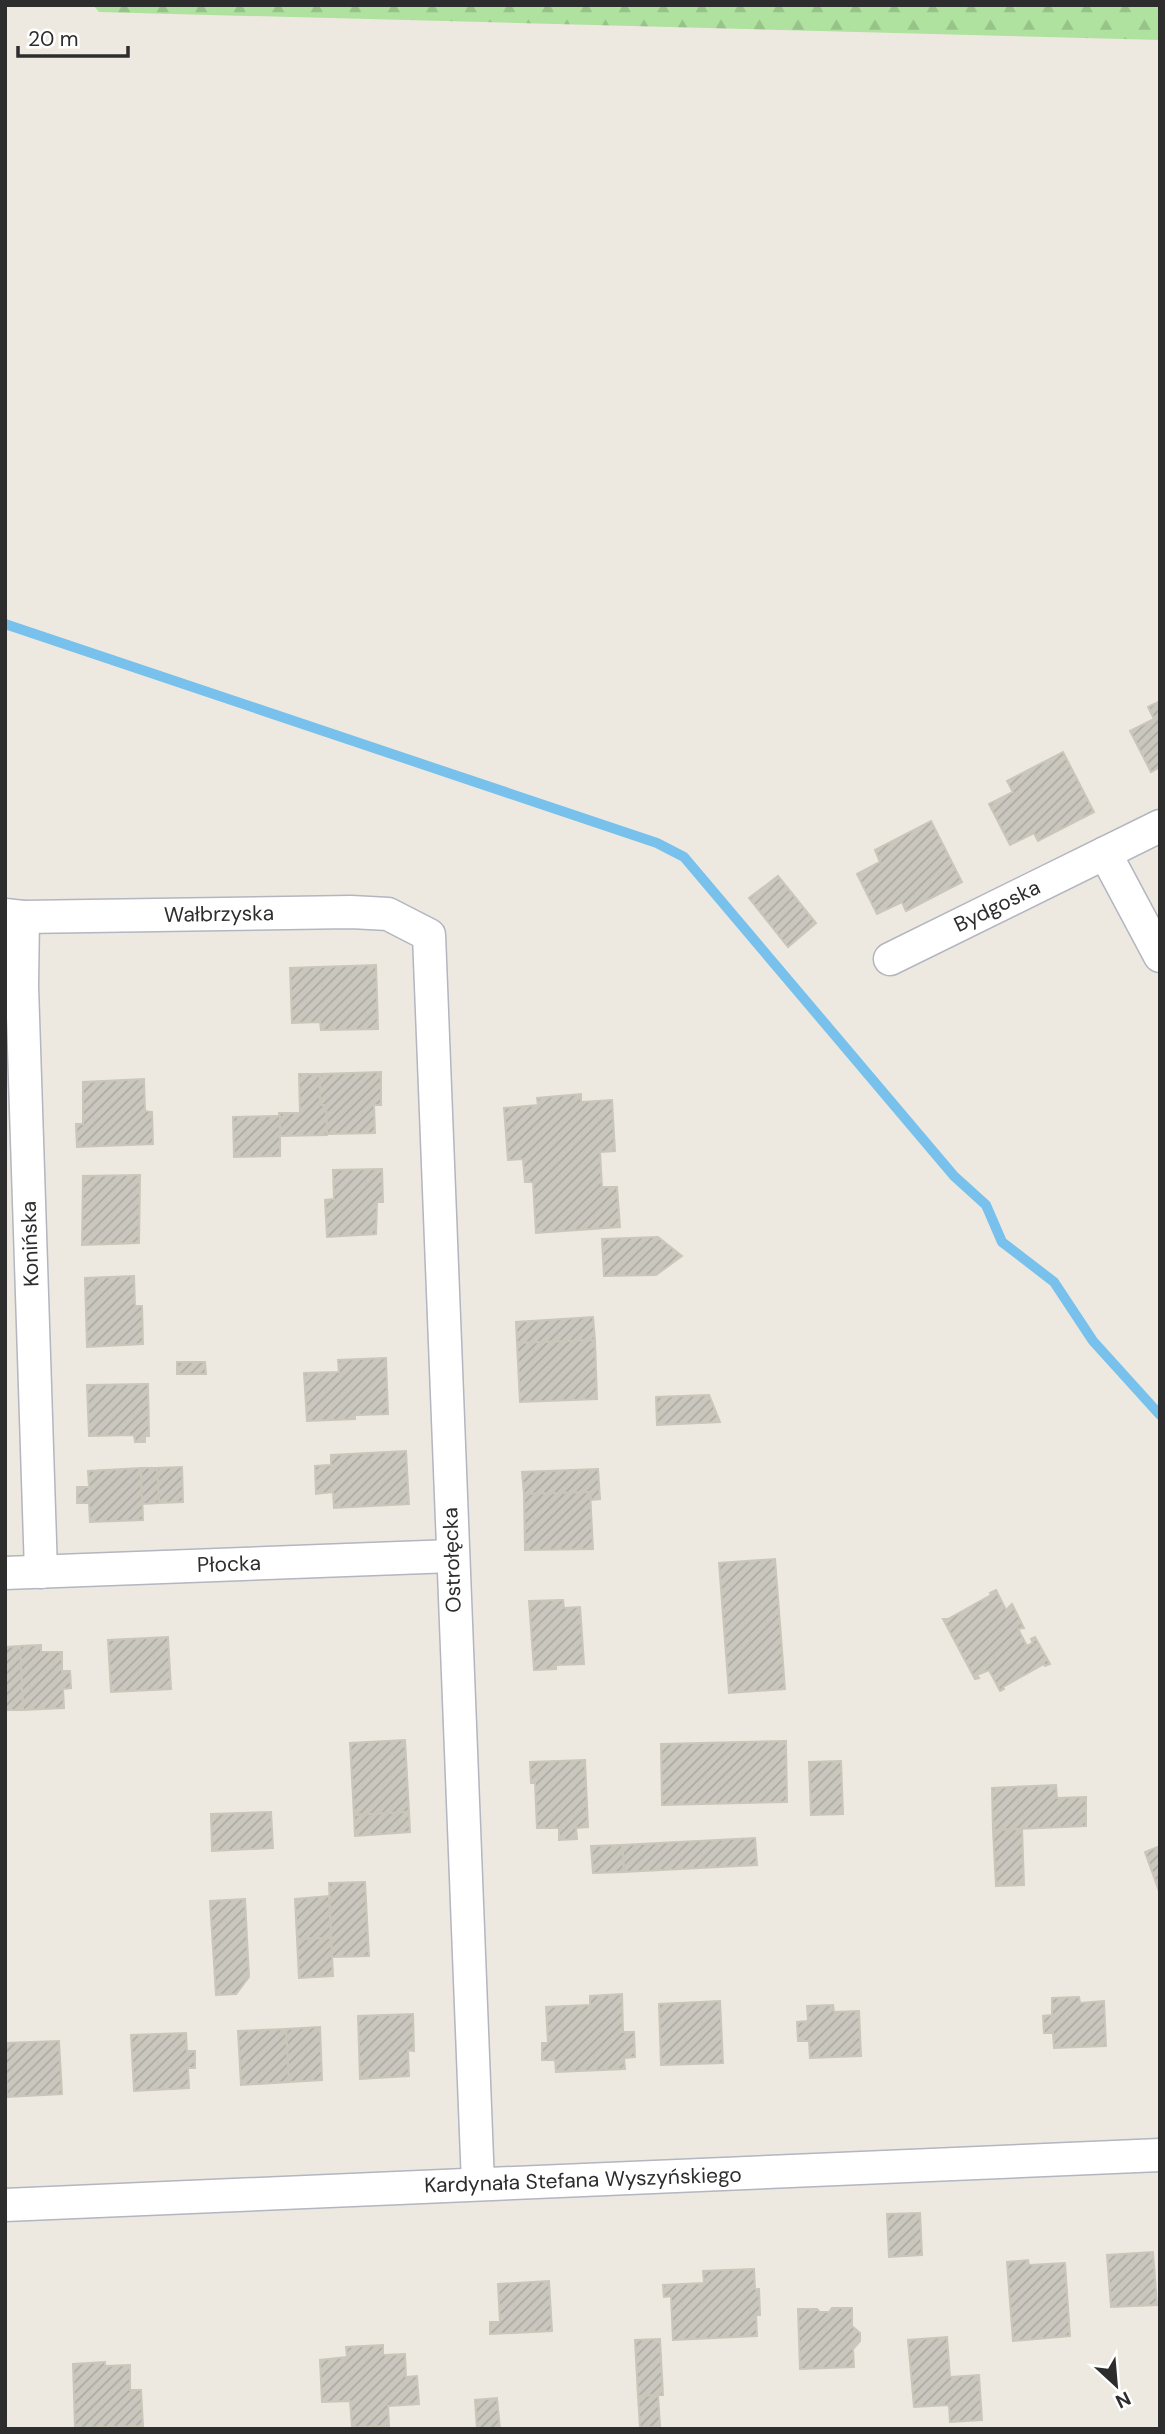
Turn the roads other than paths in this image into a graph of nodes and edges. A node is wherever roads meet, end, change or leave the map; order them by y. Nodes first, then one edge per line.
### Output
1 (1160, 826) edge
2 (1105, 853) junction
3 (14, 916) edge
4 (429, 935) joint
5 (1160, 956) edge
6 (890, 958) dead end
7 (452, 1556) junction
8 (41, 1572) junction
9 (5, 1573) edge
10 (1160, 2155) edge
11 (478, 2185) junction
12 (5, 2205) edge

1 - 2 street, Bydgoska
2 - 5 street
2 - 6 street, Bydgoska
3 - 4 street, Wałbrzyska
3 - 8 street, Konińska
4 - 7 street, Ostrołęcka
7 - 8 street, Płocka
7 - 11 street, Ostrołęcka
8 - 9 street, Płocka
10 - 11 street, Kardynała Stefana Wyszyńskiego
11 - 12 street, Kardynała Stefana Wyszyńskiego

